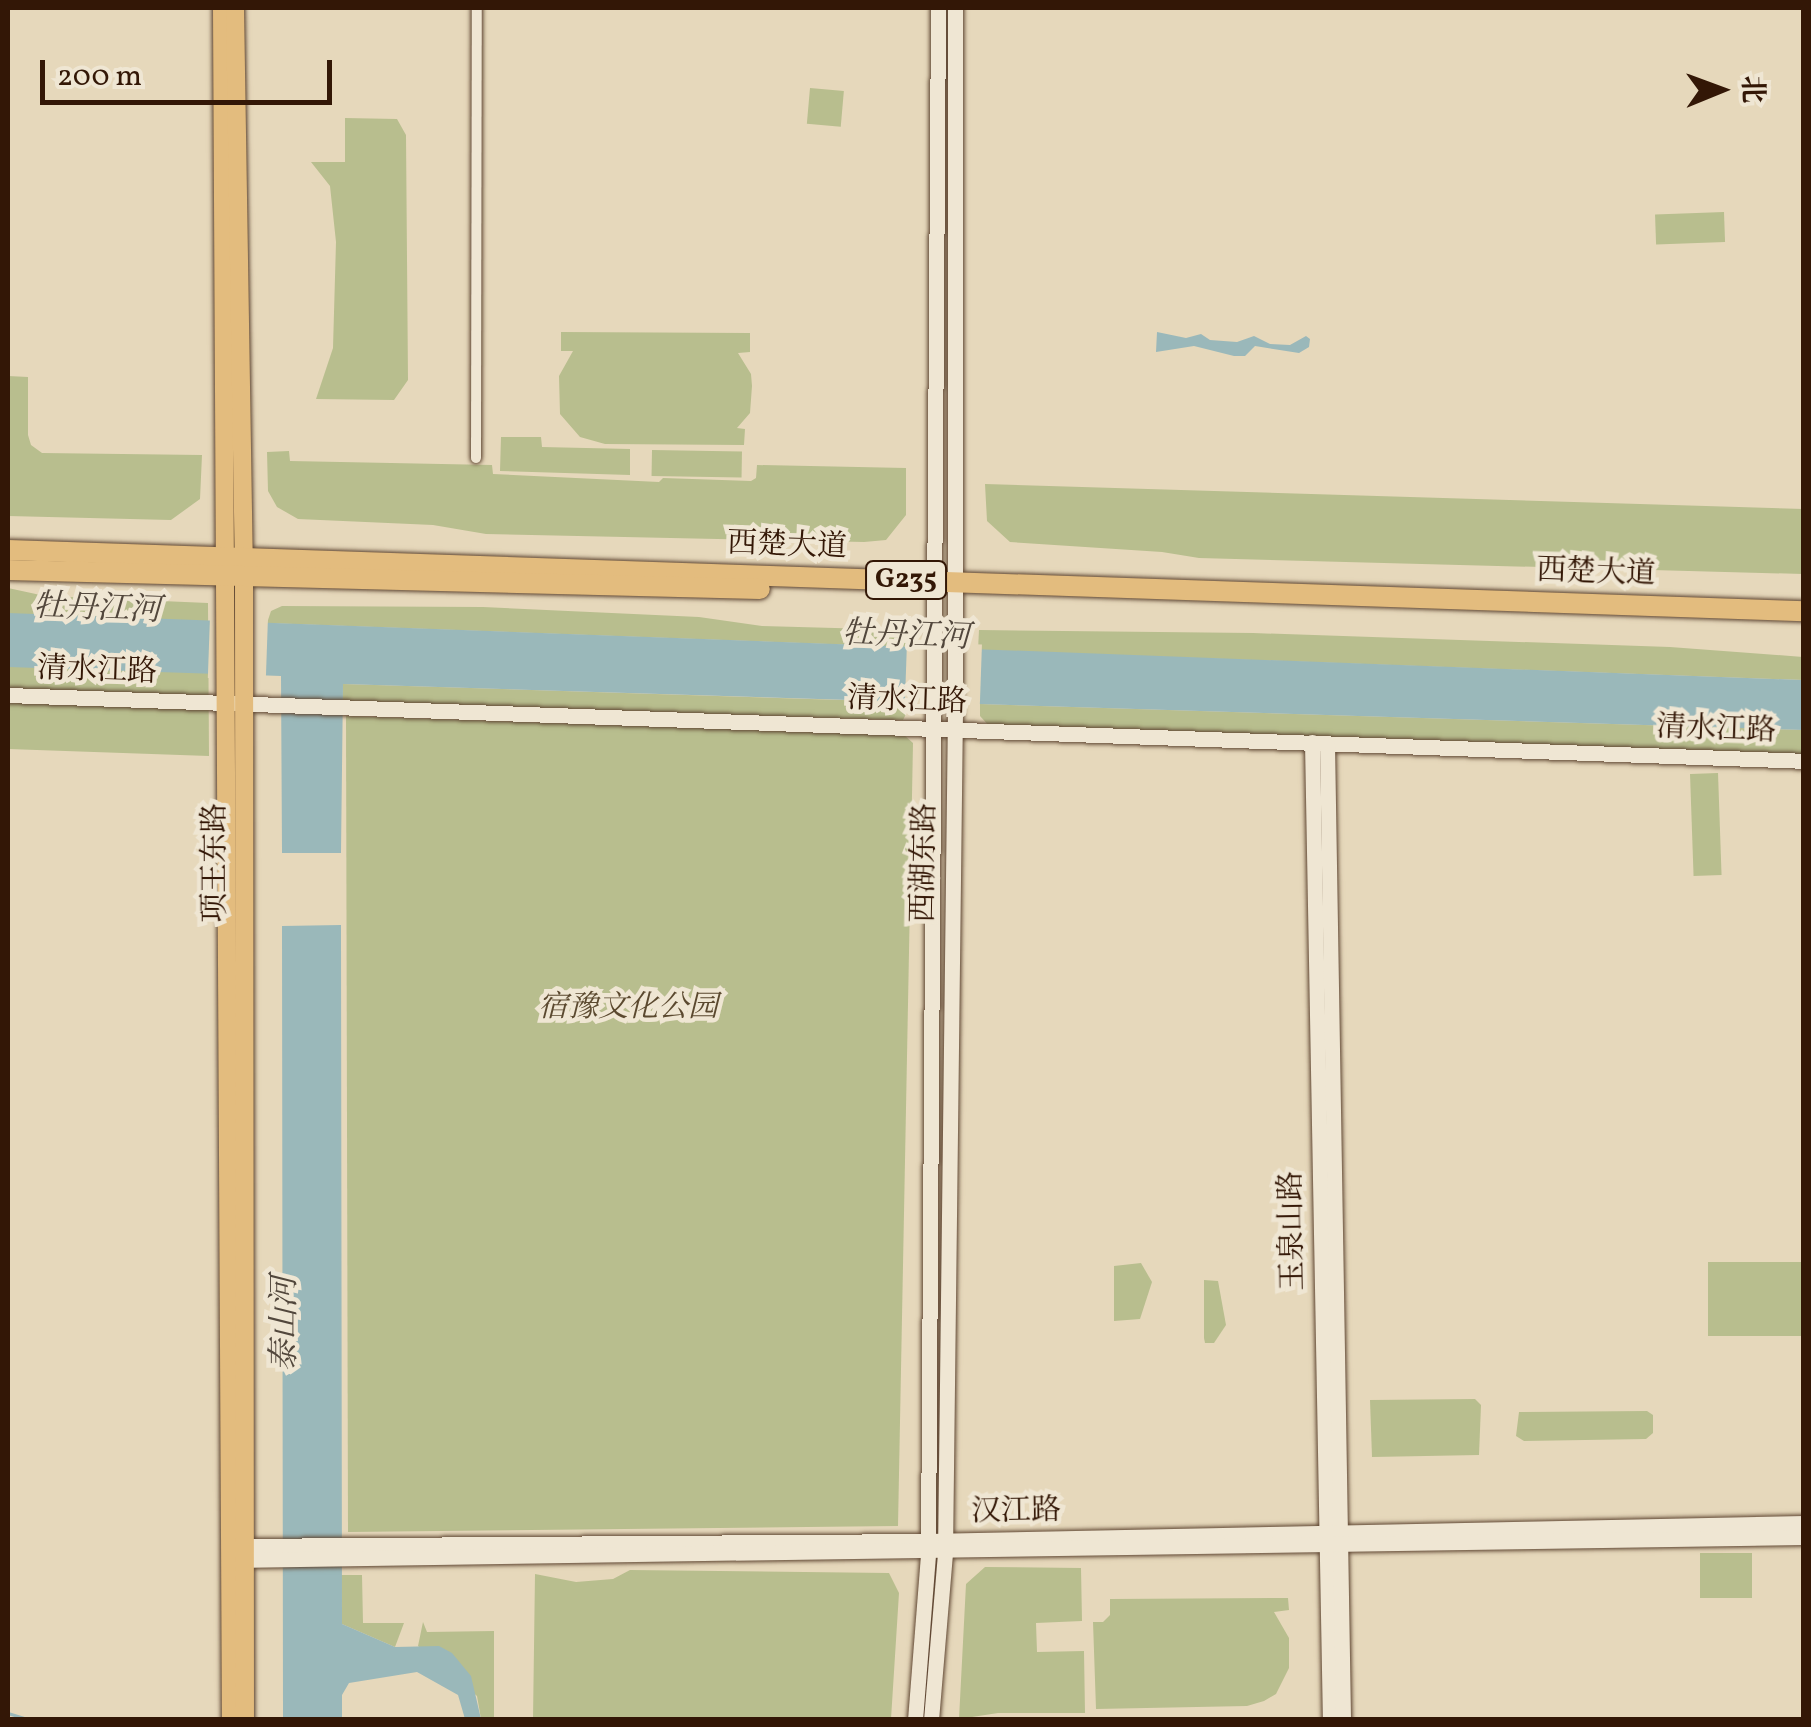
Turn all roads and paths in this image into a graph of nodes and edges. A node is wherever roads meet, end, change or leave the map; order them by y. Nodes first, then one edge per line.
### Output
1 (222, 8) edge
2 (235, 8) edge
3 (476, 8) edge
4 (936, 8) edge
5 (956, 8) edge
6 (476, 458) dead end
7 (8, 550) edge
8 (234, 567) junction
9 (8, 570) edge
10 (933, 587) junction
11 (956, 588) junction
12 (1804, 611) edge
13 (1804, 623) edge
14 (8, 695) edge
15 (234, 695) junction
16 (936, 722) junction
17 (955, 723) junction
18 (1319, 743) junction
19 (1804, 761) edge
20 (1804, 1524) edge
21 (1804, 1537) edge
22 (1333, 1539) junction
23 (936, 1547) junction
24 (237, 1553) junction
25 (231, 1720) edge
26 (245, 1720) edge
27 (915, 1720) edge
28 (931, 1720) edge
29 (1330, 1720) edge
30 (1343, 1720) edge

1 - 8 main road, 项王东路
2 - 8 main road, 项王东路
3 - 6 street
4 - 10 street, 西湖东路
5 - 11 street, 西湖东路
7 - 8 highway, 西楚大道 / G235
8 - 9 highway, 西楚大道 / G235
8 - 10 highway, 西楚大道 / G235
8 - 15 main road, 项王东路
8 - 15 main road, 项王东路
10 - 11 highway, 西楚大道 / G235
10 - 16 street, 西湖东路
11 - 12 highway, 西楚大道 / G235
11 - 13 highway, 西楚大道 / G235
11 - 17 street, 西湖东路
14 - 15 street, 清水江路
15 - 16 street, 清水江路
15 - 24 main road, 项王东路
16 - 17 street, 清水江路
16 - 23 street, 西湖东路
17 - 18 street, 清水江路
17 - 23 street, 西湖东路
18 - 19 street, 清水江路
18 - 22 street, 玉泉山路
20 - 22 street, 汉江路
21 - 22 street, 汉江路
22 - 23 street, 汉江路
22 - 29 street, 玉泉山路
22 - 30 street, 玉泉山路
23 - 24 street, 汉江路
23 - 27 street, 西湖东路
23 - 28 street, 西湖东路
24 - 25 main road, 项王东路
24 - 26 main road, 项王东路

